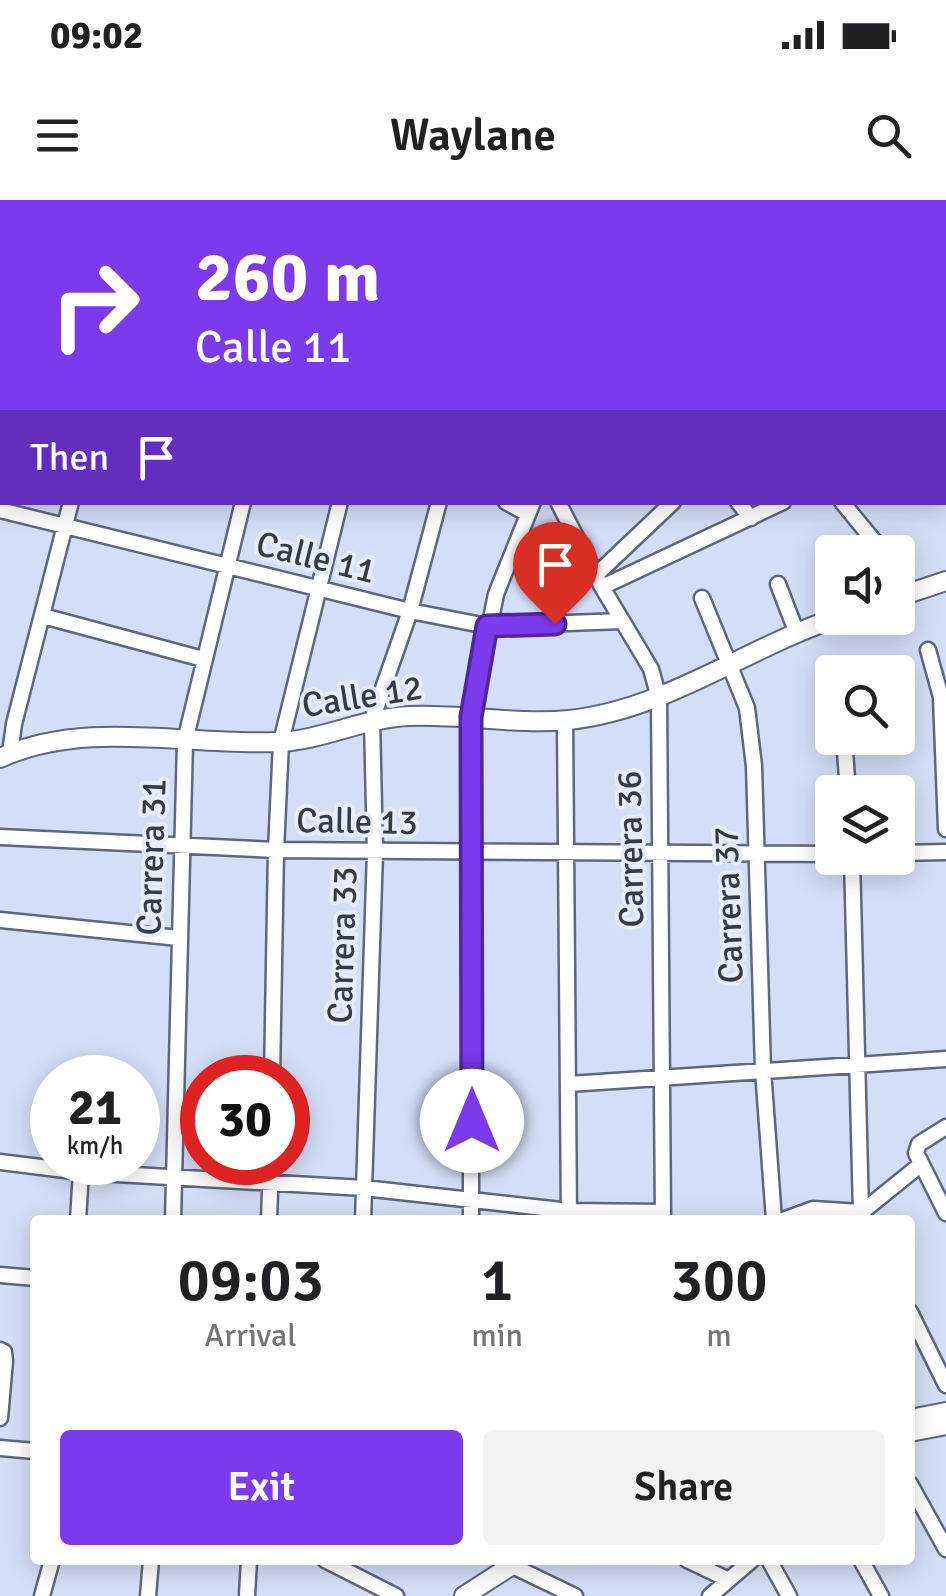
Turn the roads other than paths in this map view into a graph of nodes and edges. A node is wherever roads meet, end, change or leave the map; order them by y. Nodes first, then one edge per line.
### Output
1 (71, 505) edge
2 (241, 505) edge
3 (339, 505) edge
4 (438, 505) edge
5 (560, 505) edge
6 (670, 505) edge
7 (740, 505) edge
8 (777, 505) edge
9 (844, 505) edge
10 (530, 508) edge
11 (0, 510) edge
12 (751, 518) junction
13 (65, 528) junction
14 (869, 535) edge
15 (227, 566) junction
16 (599, 581) junction
17 (946, 581) edge
18 (778, 584) dead end
19 (317, 588) junction
20 (915, 588) edge
21 (702, 598) dead end
22 (410, 611) junction
23 (42, 616) junction
24 (622, 620) junction
25 (815, 625) edge
26 (487, 626) junction
27 (796, 631) junction
28 (928, 650) dead end
29 (203, 658) junction
30 (730, 662) junction
31 (659, 698) junction
32 (471, 717) junction
33 (372, 720) junction
34 (565, 721) junction
35 (7, 722) edge
36 (184, 741) junction
37 (282, 742) junction
38 (5, 755) edge
39 (946, 829) edge
40 (0, 837) edge
41 (180, 846) junction
42 (276, 850) junction
43 (566, 851) junction
44 (375, 852) junction
45 (473, 852) junction
46 (946, 852) edge
47 (915, 853) edge
48 (660, 854) junction
49 (756, 854) junction
50 (815, 854) edge
51 (852, 875) edge
52 (0, 920) edge
53 (179, 938) junction
54 (272, 1055) edge
55 (946, 1059) edge
56 (855, 1064) junction
57 (763, 1070) junction
58 (664, 1078) junction
59 (570, 1084) junction
60 (946, 1127) edge
61 (0, 1162) edge
62 (920, 1165) junction
63 (30, 1166) edge
64 (160, 1175) edge
65 (173, 1176) junction
66 (180, 1176) edge
67 (310, 1183) edge
68 (80, 1185) edge
69 (270, 1185) edge
70 (364, 1188) junction
71 (472, 1198) junction
72 (946, 1213) edge
73 (78, 1215) edge
74 (172, 1215) edge
75 (269, 1215) edge
76 (363, 1215) edge
77 (471, 1215) edge
78 (565, 1215) edge
79 (570, 1215) edge
80 (663, 1215) edge
81 (774, 1215) edge
82 (797, 1215) edge
83 (844, 1215) edge
84 (859, 1215) edge
85 (862, 1215) edge
86 (0, 1275) edge
87 (30, 1278) edge
88 (915, 1322) edge
89 (2, 1351) edge
90 (946, 1385) edge
91 (946, 1412) edge
92 (0, 1418) edge
93 (915, 1418) edge
94 (946, 1425) edge
95 (915, 1431) edge
96 (0, 1448) edge
97 (30, 1451) edge
98 (915, 1493) edge
99 (946, 1549) edge
100 (51, 1565) edge
101 (151, 1565) edge
102 (249, 1565) edge
103 (337, 1565) edge
104 (507, 1565) edge
105 (517, 1565) edge
106 (698, 1565) edge
107 (746, 1565) edge
108 (772, 1565) edge
109 (864, 1565) edge
110 (729, 1580) junction
111 (42, 1596) edge
112 (148, 1596) edge
113 (247, 1596) edge
114 (396, 1596) edge
115 (464, 1596) edge
116 (575, 1596) edge
117 (710, 1596) edge
118 (790, 1596) edge
119 (881, 1596) edge

1 - 13 street
2 - 15 street, Carrera 31
3 - 19 street
4 - 22 street, Carrera 33
5 - 16 street, Carrera 36
6 - 16 street
7 - 12 street
8 - 12 street
9 - 14 street
10 - 26 street
11 - 13 street, Calle 11
12 - 16 street
13 - 15 street, Calle 11
13 - 23 street
15 - 19 street, Calle 11
15 - 29 street, Carrera 31
16 - 24 street, Carrera 36
17 - 20 street
18 - 27 street
19 - 22 street, Calle 11
19 - 37 street
21 - 30 street, Carrera 37
22 - 26 street, Calle 11
22 - 33 street, Carrera 33
23 - 29 street
23 - 35 street
24 - 26 street, Calle 11
24 - 31 street, Carrera 36
25 - 27 street, Calle 12
26 - 32 street
27 - 30 street, Calle 12
28 - 39 street
29 - 36 street, Carrera 31
30 - 31 street, Calle 12
30 - 49 street, Carrera 37
31 - 34 street, Calle 12
31 - 48 street, Carrera 36
32 - 33 street, Calle 12
32 - 34 street, Calle 12
32 - 45 street
33 - 37 street, Calle 12
33 - 44 street, Carrera 33
34 - 43 street
35 - 38 street
36 - 37 street, Calle 12
36 - 38 street, Calle 12
36 - 41 street, Carrera 31
37 - 42 street
40 - 41 street, Calle 13
41 - 42 street, Calle 13
41 - 53 street, Carrera 31
42 - 44 street, Calle 13
42 - 54 street
43 - 45 street, Calle 13
43 - 48 street, Calle 13
43 - 59 street
44 - 45 street, Calle 13
44 - 70 street, Carrera 33
45 - 71 street
46 - 47 street
48 - 49 street, Calle 13
48 - 58 street, Carrera 36
49 - 50 street, Calle 13
49 - 57 street, Carrera 37
51 - 56 street
52 - 53 street
53 - 65 street, Carrera 31
55 - 56 street
56 - 57 street
56 - 84 street
57 - 58 street
57 - 81 street, Carrera 37
58 - 59 street
58 - 80 street, Carrera 36
59 - 79 street
60 - 62 street
61 - 63 street
62 - 72 street
62 - 85 street
64 - 65 street
65 - 66 street
65 - 74 street, Carrera 31
67 - 70 street
68 - 73 street
69 - 75 street
70 - 71 street
70 - 76 street, Carrera 33
71 - 77 street
71 - 78 street
82 - 83 street
86 - 87 street
88 - 90 street
89 - 92 street
91 - 93 street
94 - 95 street
96 - 97 street
98 - 99 street
100 - 111 street
101 - 112 street
102 - 113 street
103 - 114 street
104 - 115 street
105 - 116 street
106 - 110 street
107 - 110 street
108 - 118 street
109 - 119 street
110 - 117 street

